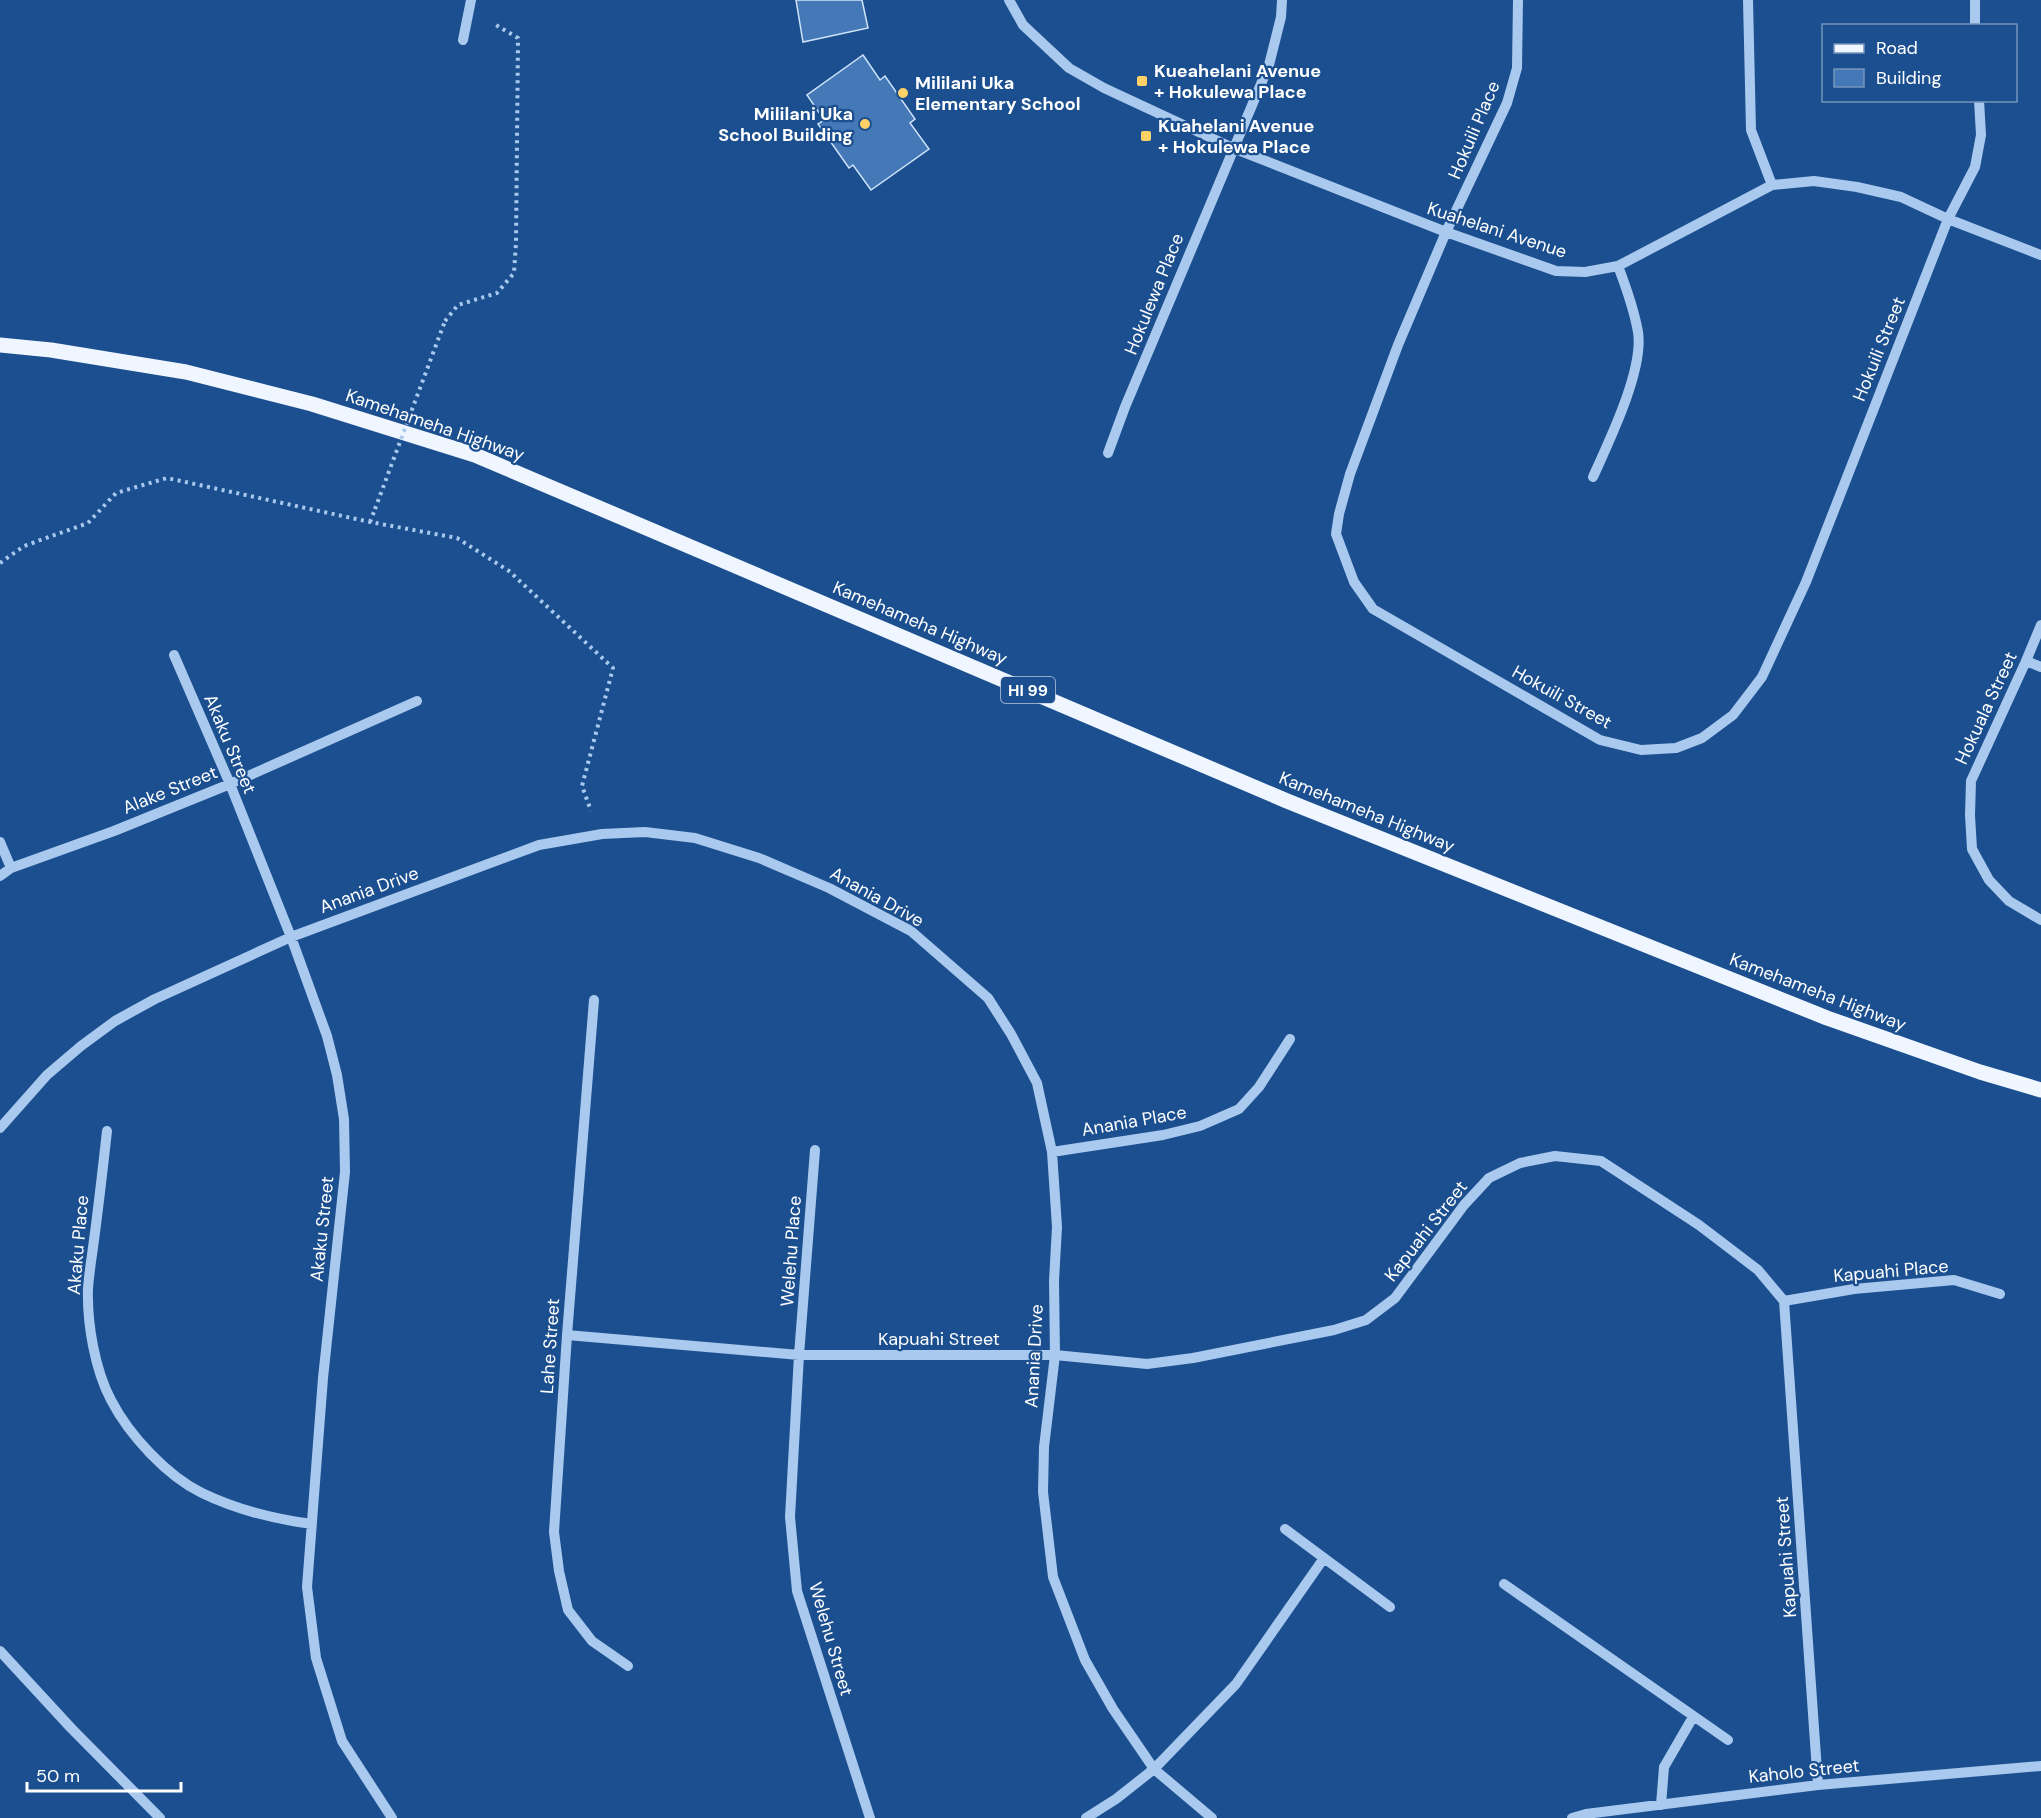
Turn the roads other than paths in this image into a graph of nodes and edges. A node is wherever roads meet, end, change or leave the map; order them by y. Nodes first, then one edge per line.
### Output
1 (471, 0) edge
2 (1009, 0) edge
3 (1282, 0) edge
4 (1518, 0) edge
5 (1748, 0) edge
6 (1975, 0) edge
7 (1976, 24) edge
8 (463, 40) dead end
9 (1978, 102) edge
10 (1233, 148) junction
11 (1772, 185) junction
12 (1948, 219) junction
13 (1446, 232) junction
14 (2041, 255) edge
15 (1618, 266) junction
16 (0, 345) edge
17 (1108, 453) dead end
18 (1593, 477) dead end
19 (2041, 625) edge
20 (174, 655) dead end
21 (2026, 661) junction
22 (2041, 667) edge
23 (417, 701) dead end
24 (230, 784) junction
25 (0, 842) edge
26 (12, 868) junction
27 (0, 876) edge
28 (2041, 920) edge
29 (291, 937) junction
30 (594, 1000) dead end
31 (1290, 1039) dead end
32 (2041, 1090) edge
33 (0, 1128) edge
34 (107, 1131) dead end
35 (815, 1150) dead end
36 (1052, 1152) junction
37 (2000, 1294) dead end
38 (1784, 1301) junction
39 (567, 1335) junction
40 (799, 1355) junction
41 (1055, 1355) junction
42 (312, 1524) junction
43 (1285, 1529) dead end
44 (1324, 1558) junction
45 (1504, 1584) dead end
46 (1390, 1607) dead end
47 (0, 1651) edge
48 (628, 1666) dead end
49 (1693, 1717) junction
50 (1728, 1740) dead end
51 (2041, 1766) edge
52 (1154, 1769) junction
53 (1818, 1785) junction
54 (1661, 1805) junction
55 (160, 1818) edge
56 (392, 1818) edge
57 (870, 1818) edge
58 (1086, 1818) edge
59 (1212, 1818) edge
60 (1572, 1818) edge

1 - 8 street
2 - 10 street, Kuahelani Avenue
3 - 10 street, Hokulewa Place
4 - 13 street, Hokuili Place
5 - 11 street
6 - 7 street
9 - 12 street, Hokuili Street
10 - 13 street, Kuahelani Avenue
10 - 17 street, Hokulewa Place
11 - 12 street, Kuahelani Avenue
11 - 15 street, Kuahelani Avenue
12 - 13 street, Hokuili Street
12 - 14 street, Kuahelani Avenue
13 - 15 street, Kuahelani Avenue
15 - 18 street
16 - 32 main road, Kamehameha Highway / HI 99
19 - 21 street, Hokuala Street
20 - 24 street, Akaku Street
21 - 22 street
21 - 28 street, Hokuala Street
23 - 24 street, Alake Street
24 - 26 street, Alake Street
24 - 29 street, Akaku Street
25 - 26 street
26 - 27 street, Alake Street
29 - 33 street, Anania Drive
29 - 36 street, Anania Drive
29 - 42 street, Akaku Street
30 - 39 street, Lahe Street
31 - 36 street, Anania Place
34 - 42 street, Akaku Place
35 - 40 street, Welehu Place
36 - 41 street, Anania Drive
37 - 38 street, Kapuahi Place
38 - 41 street, Kapuahi Street
38 - 53 street, Kapuahi Street
39 - 40 street, Kapuahi Street
39 - 48 street, Lahe Street
40 - 41 street, Kapuahi Street
40 - 57 street, Welehu Street
41 - 52 street, Anania Drive
42 - 56 street, Akaku Street
43 - 44 street
44 - 46 street
44 - 52 street
45 - 49 street
47 - 55 street
49 - 50 street
49 - 54 street
51 - 53 street, Kaholo Street
52 - 58 street
52 - 59 street, Anania Drive
53 - 54 street, Kaholo Street
54 - 60 street, Kaholo Street

